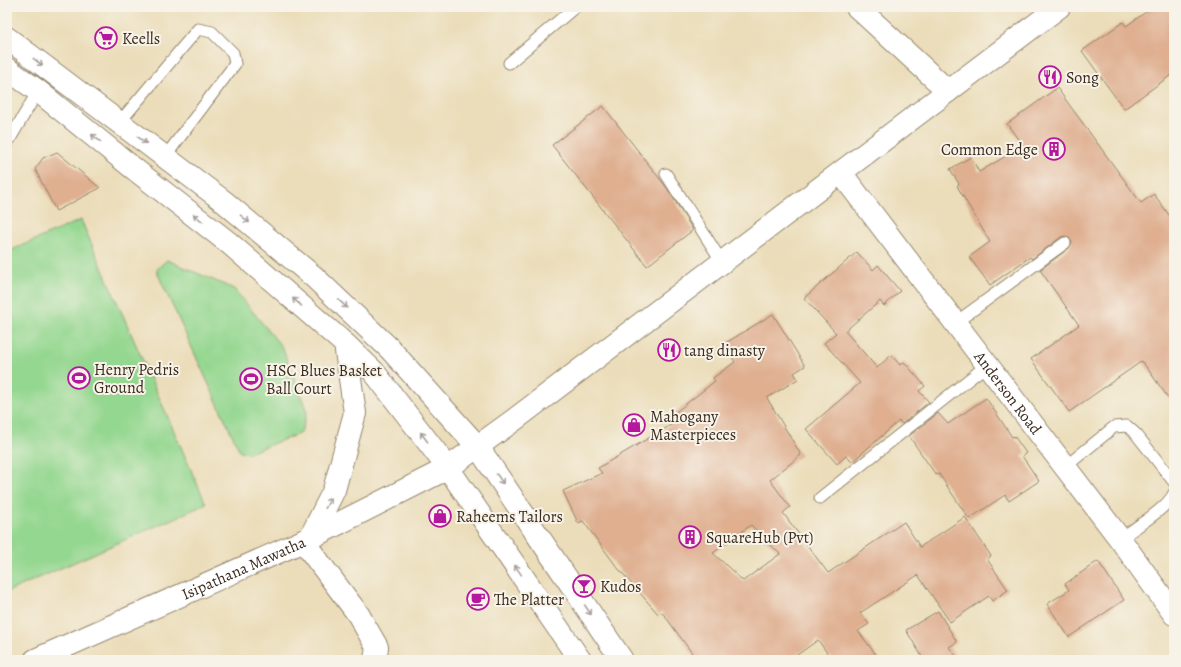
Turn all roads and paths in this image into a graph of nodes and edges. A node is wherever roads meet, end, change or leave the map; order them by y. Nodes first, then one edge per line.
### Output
1 (574, 7) edge
2 (857, 7) edge
3 (1059, 7) edge
4 (7, 38) edge
5 (509, 63) dead end
6 (7, 69) edge
7 (38, 91) junction
8 (948, 91) junction
9 (119, 123) junction
10 (7, 144) edge
11 (165, 157) junction
12 (840, 173) junction
13 (666, 174) dead end
14 (1065, 243) dead end
15 (722, 262) junction
16 (955, 323) junction
17 (345, 344) junction
18 (987, 364) junction
19 (478, 447) junction
20 (1065, 467) junction
21 (448, 468) junction
22 (1174, 482) edge
23 (1174, 493) edge
24 (820, 498) dead end
25 (1120, 539) junction
26 (307, 540) junction
27 (1174, 614) edge
28 (35, 660) edge
29 (375, 660) edge
30 (580, 660) edge
31 (622, 660) edge

1 - 5 lane
2 - 8 main road
3 - 8 main road, Isipathana Mawatha
4 -> 9 main road
6 - 7 main road
7 - 10 lane
17 -> 7 main road
8 - 12 main road, Isipathana Mawatha
9 -> 11 main road
9 - 11 lane
11 -> 19 main road
12 - 15 main road, Isipathana Mawatha
12 - 16 main road, Anderson Road
13 - 15 lane
14 - 16 lane
15 - 19 main road, Isipathana Mawatha
16 - 18 main road, Anderson Road
21 -> 17 main road
26 -> 17 main road
18 - 20 main road, Anderson Road
18 - 24 lane
19 - 21 main road, Isipathana Mawatha
19 -> 31 main road
20 - 22 lane
20 - 25 main road, Anderson Road
21 - 26 main road, Isipathana Mawatha
30 -> 21 main road
23 - 25 lane
25 - 27 main road, Anderson Road
26 - 28 main road, Isipathana Mawatha
26 - 29 main road

